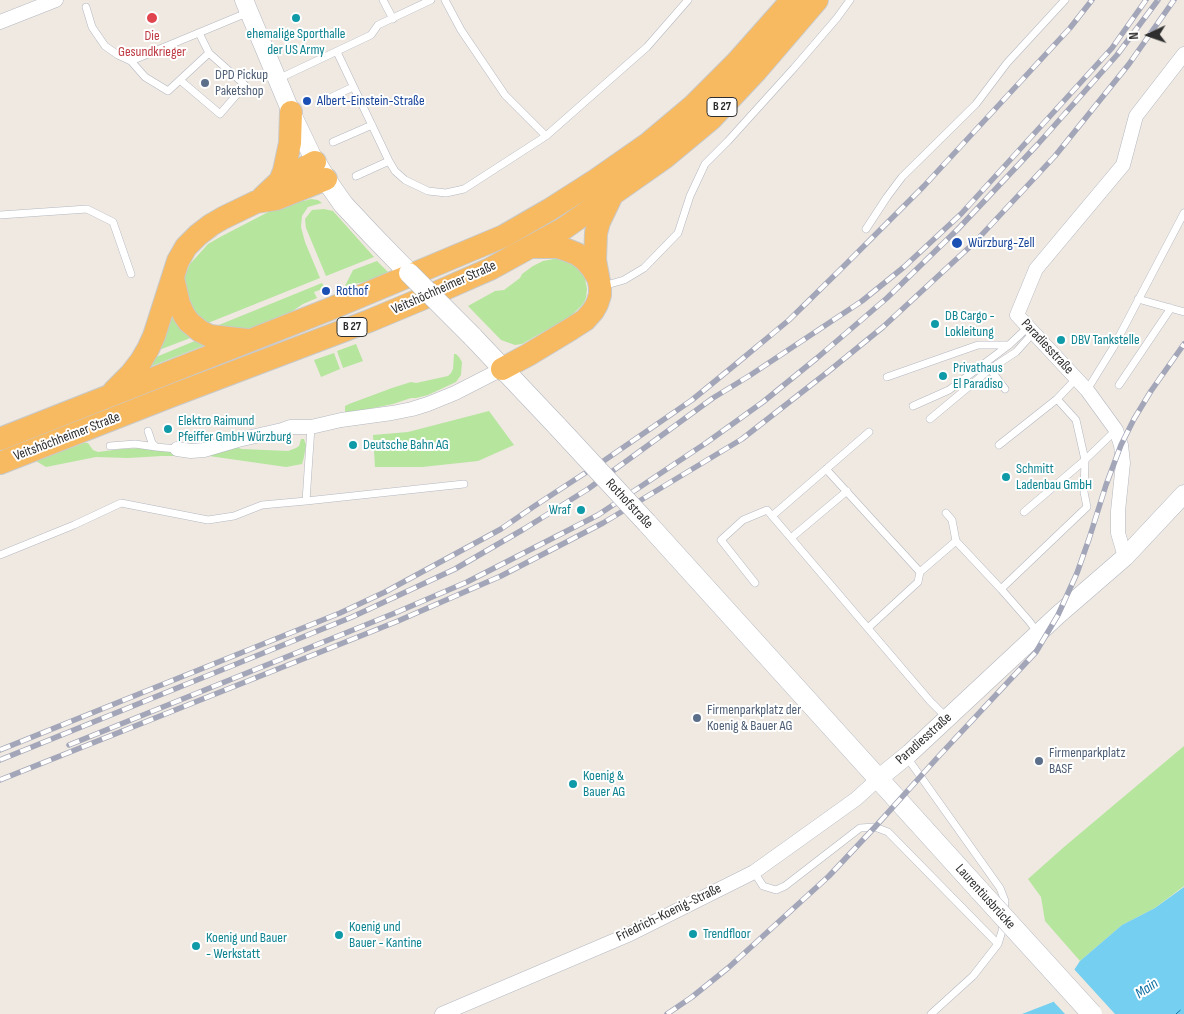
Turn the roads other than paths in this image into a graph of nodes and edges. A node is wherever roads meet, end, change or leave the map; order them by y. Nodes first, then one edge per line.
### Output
1 (56, 0) edge
2 (383, 0) edge
3 (431, 0) edge
4 (445, 0) edge
5 (688, 0) edge
6 (792, 0) edge
7 (817, 0) edge
8 (850, 0) edge
9 (1065, 0) edge
10 (247, 6) edge
11 (86, 7) dead end
12 (393, 19) junction
13 (0, 22) edge
14 (199, 32) junction
15 (337, 52) junction
16 (209, 53) junction
17 (1184, 54) edge
18 (131, 61) junction
19 (278, 79) junction
20 (180, 80) junction
21 (353, 87) junction
22 (319, 103) dead end
23 (291, 112) junction
24 (372, 125) junction
25 (546, 136) junction
26 (333, 142) dead end
27 (389, 161) junction
28 (321, 171) junction
29 (356, 176) dead end
30 (280, 181) junction
31 (611, 196) junction
32 (256, 202) junction
33 (1184, 213) edge
34 (0, 215) edge
35 (866, 229) dead end
36 (529, 247) junction
37 (131, 274) dead end
38 (172, 277) junction
39 (599, 283) junction
40 (1138, 299) junction
41 (1171, 308) junction
42 (1184, 312) edge
43 (1030, 330) junction
44 (252, 341) junction
45 (1008, 345) junction
46 (502, 369) junction
47 (990, 369) junction
48 (886, 377) dead end
49 (1076, 379) junction
50 (1119, 385) dead end
51 (1005, 389) dead end
52 (1087, 390) junction
53 (106, 398) junction
54 (1057, 399) junction
55 (913, 406) dead end
56 (930, 419) dead end
57 (311, 426) junction
58 (1116, 430) junction
59 (148, 431) dead end
60 (868, 432) dead end
61 (0, 439) edge
62 (110, 446) dead end
63 (999, 446) dead end
64 (156, 447) junction
65 (177, 448) joint
66 (1085, 460) junction
67 (0, 463) edge
68 (826, 469) junction
69 (464, 484) dead end
70 (847, 491) junction
71 (1184, 494) edge
72 (306, 501) junction
73 (1024, 512) dead end
74 (946, 513) dead end
75 (772, 516) junction
76 (791, 538) junction
77 (956, 541) junction
78 (0, 555) edge
79 (1125, 557) junction
80 (920, 572) junction
81 (755, 583) dead end
82 (1002, 589) junction
83 (868, 628) junction
84 (1038, 634) junction
85 (947, 718) junction
86 (906, 756) junction
87 (878, 780) junction
88 (754, 872) junction
89 (998, 944) junction
90 (442, 1014) edge
91 (931, 1014) edge
92 (1092, 1014) edge

1 - 13 street
2 - 12 lane
3 - 12 lane
4 - 25 lane
5 - 25 lane
6 - 44 highway, Veitshöchheimer Straße / B 27
7 - 31 highway, Veitshöchheimer Straße / B 27
8 - 39 lane
9 - 35 lane
10 - 14 lane
10 - 19 street
11 - 18 lane
12 - 15 lane
14 - 16 lane
14 - 18 lane
15 - 19 lane
15 - 21 lane
16 - 20 lane
16 - 20 lane
17 - 43 street, Paradiesstraße
18 - 20 lane
19 - 23 street
21 - 22 lane
21 - 24 lane
23 - 28 street
23 - 30 highway
24 - 26 lane
24 - 27 lane
25 - 27 lane
27 - 29 lane
28 - 30 highway
28 - 32 highway
28 - 46 main road, Rothofstraße, bridge
30 - 32 highway
31 - 36 highway, Veitshöchheimer Straße / B 27
31 - 39 highway
32 - 38 highway
33 - 40 lane
34 - 37 lane
36 - 39 highway
36 - 67 highway, Veitshöchheimer Straße / B 27
38 - 44 highway
38 - 53 highway
39 - 46 highway
40 - 41 lane
40 - 52 lane
41 - 42 lane
41 - 50 lane
43 - 45 lane
43 - 47 lane
43 - 49 street, Paradiesstraße
44 - 53 highway, Veitshöchheimer Straße / B 27
45 - 48 lane
45 - 55 lane
46 - 57 street
46 - 87 main road, Rothofstraße, bridge
47 - 51 lane
47 - 56 lane
49 - 52 street, Paradiesstraße
49 - 54 lane
52 - 58 street, Paradiesstraße
53 - 61 highway, Veitshöchheimer Straße / B 27
54 - 63 lane
54 - 66 lane
57 - 65 street
57 - 72 lane
58 - 66 lane
58 - 79 street, Paradiesstraße
59 - 64 lane
60 - 68 lane
62 - 64 lane
64 - 65 lane
66 - 73 lane
66 - 82 lane
68 - 70 lane
68 - 75 lane
69 - 72 lane
70 - 76 lane
70 - 80 lane
71 - 79 street, Paradiesstraße
72 - 78 lane
74 - 77 lane
75 - 76 lane
75 - 81 lane
76 - 83 lane
77 - 80 lane
77 - 82 lane
79 - 84 street, Paradiesstraße
80 - 83 lane
82 - 84 lane
83 - 85 lane
84 - 85 street, Paradiesstraße
85 - 86 street, Paradiesstraße
86 - 87 street, Paradiesstraße
86 - 89 lane
87 - 88 street, Friedrich-Koenig-Straße
87 - 92 main road, Laurentiusbrücke, bridge
88 - 89 lane
88 - 90 street, Friedrich-Koenig-Straße
89 - 91 lane

